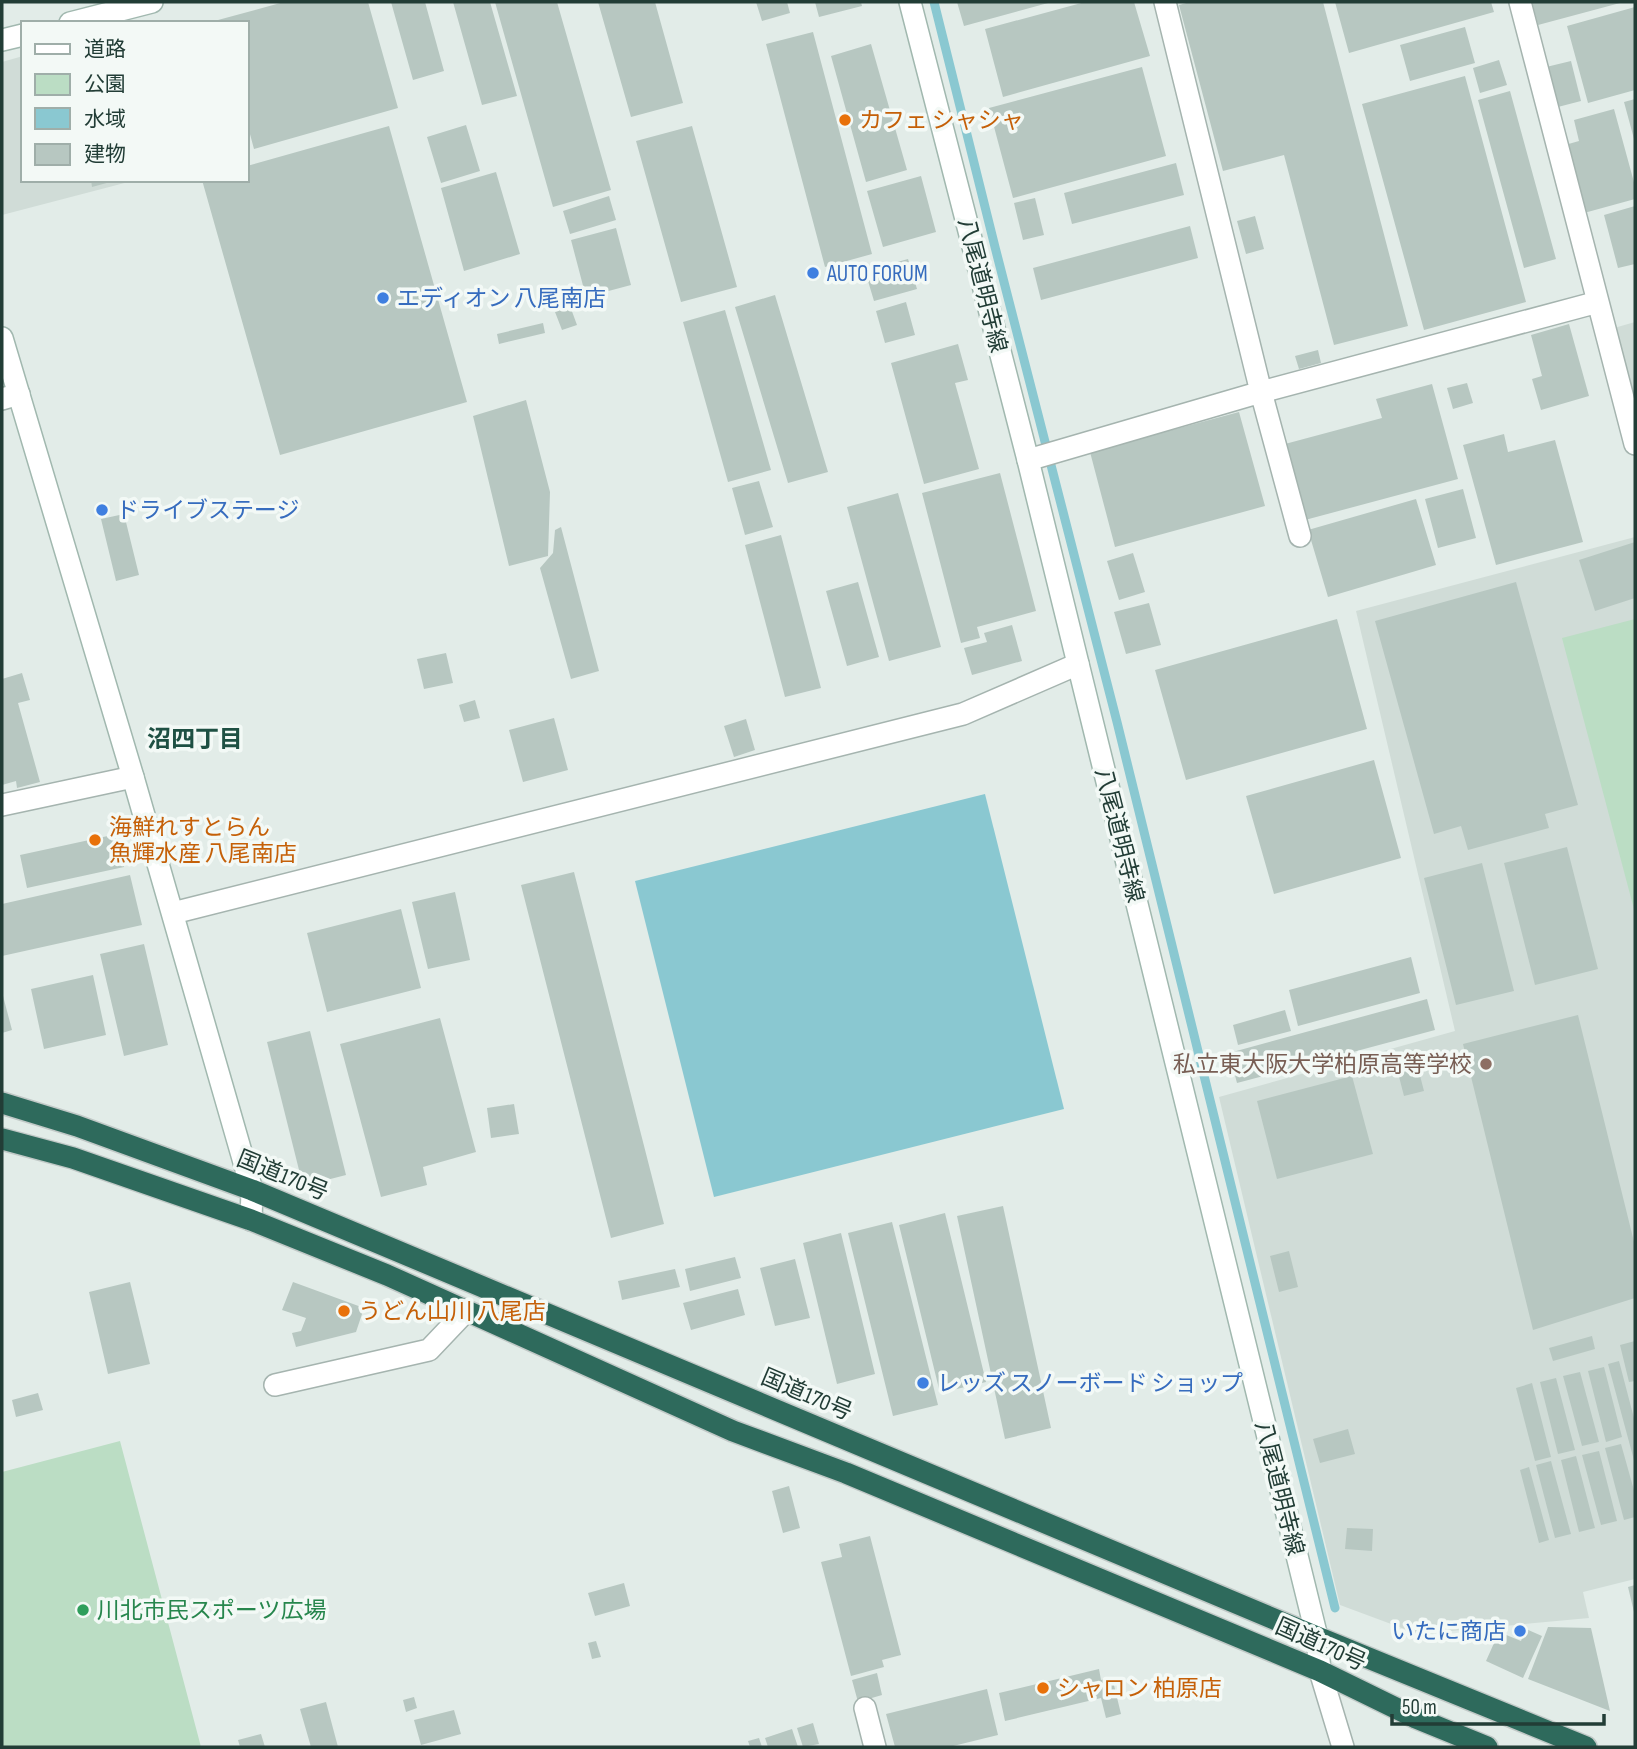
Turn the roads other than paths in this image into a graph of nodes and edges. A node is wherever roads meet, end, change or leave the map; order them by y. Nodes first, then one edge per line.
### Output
1 (152, 2) edge
2 (910, 2) edge
3 (1165, 2) edge
4 (1520, 2) edge
5 (78, 21) edge
6 (21, 35) edge
7 (2, 40) edge
8 (1598, 302) junction
9 (2, 338) edge
10 (1261, 392) junction
11 (10, 397) edge
12 (1635, 444) edge
13 (1035, 458) junction
14 (1300, 536) dead end
15 (1078, 664) junction
16 (133, 777) junction
17 (2, 805) edge
18 (173, 913) junction
19 (2, 1103) edge
20 (2, 1139) edge
21 (252, 1190) junction
22 (251, 1220) junction
23 (466, 1311) junction
24 (275, 1385) dead end
25 (1317, 1637) junction
26 (1320, 1671) junction
27 (865, 1708) dead end
28 (875, 1747) edge
29 (1343, 1747) edge
30 (1487, 1747) edge
31 (1586, 1747) edge

1 - 5 street
2 - 13 street, 八尾道明寺線
3 - 10 street
4 - 8 street
6 - 7 street
8 - 10 street
8 - 12 street
9 - 11 street
10 - 13 street
10 - 14 street
11 - 16 street
13 - 15 street, 八尾道明寺線
15 - 18 street
15 - 25 street, 八尾道明寺線
16 - 17 street
16 - 18 street
18 - 21 street
19 - 21 highway, 国道170号
20 - 22 highway, 国道170号
21 - 22 street
21 - 25 highway, 国道170号
22 - 23 highway, 国道170号
23 - 24 street
23 - 26 highway, 国道170号
25 - 26 street, 八尾道明寺線
25 - 31 highway, 国道170号
26 - 29 street, 八尾道明寺線
26 - 30 highway, 国道170号
27 - 28 street

